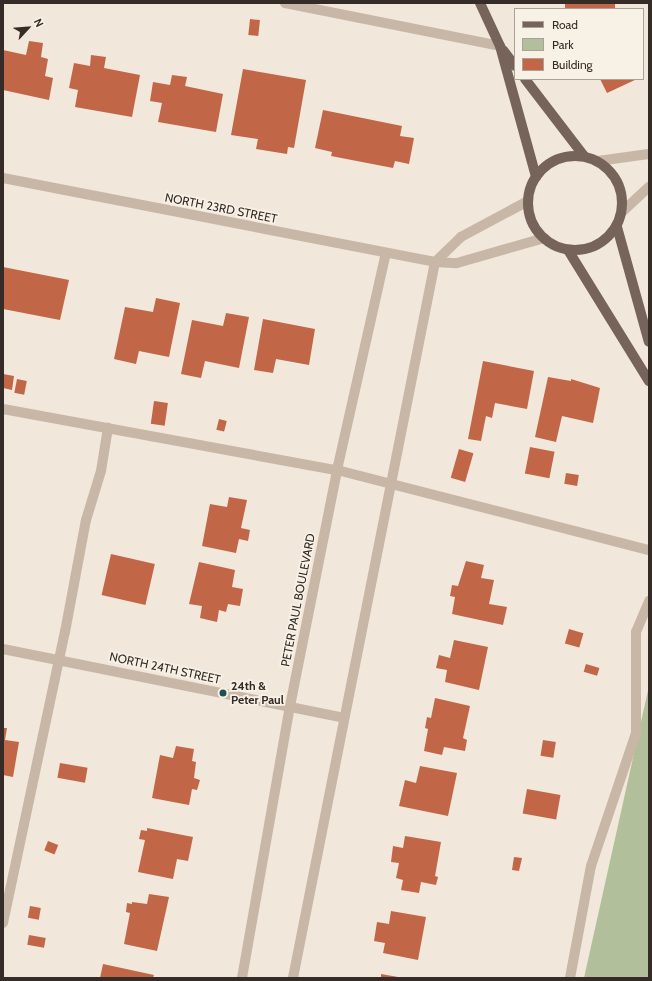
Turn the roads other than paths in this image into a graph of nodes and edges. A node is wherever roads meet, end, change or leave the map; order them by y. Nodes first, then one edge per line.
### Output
1 (285, 3) edge
2 (480, 3) edge
3 (500, 46) junction
4 (514, 65) edge
5 (526, 80) edge
6 (649, 154) edge
7 (584, 156) junction
8 (598, 161) junction
9 (536, 177) junction
10 (3, 178) edge
11 (649, 187) edge
12 (528, 201) junction
13 (622, 212) junction
14 (616, 227) junction
15 (544, 238) junction
16 (568, 250) junction
17 (386, 253) junction
18 (434, 262) junction
19 (649, 342) edge
20 (649, 381) edge
21 (3, 409) edge
22 (108, 428) junction
23 (337, 470) junction
24 (391, 483) junction
25 (649, 550) edge
26 (649, 601) edge
27 (3, 649) edge
28 (59, 659) junction
29 (290, 706) junction
30 (344, 718) junction
31 (6, 891) edge
32 (3, 923) edge
33 (242, 978) edge
34 (293, 978) edge
35 (570, 978) edge

1 - 3 street
2 - 3 main road
3 - 4 main road
3 - 9 main road
5 - 7 main road
6 - 8 street
7 - 8 main road
7 - 9 main road
8 - 13 main road
9 - 12 main road
10 - 17 street, NORTH 23RD STREET
11 - 13 street
12 - 15 main road
12 - 18 street
13 - 14 main road
14 - 16 main road
14 - 19 main road
15 - 16 main road
15 - 18 street, NORTH 23RD STREET
16 - 20 main road
17 - 18 street, NORTH 23RD STREET
17 - 23 street, PETER PAUL BOULEVARD
18 - 24 street
21 - 22 street
22 - 23 street
22 - 28 street
23 - 24 street
23 - 29 street, PETER PAUL BOULEVARD
24 - 25 street
24 - 30 street
26 - 35 street
27 - 28 street, NORTH 24TH STREET
28 - 29 street, NORTH 24TH STREET
28 - 31 street
29 - 30 street, NORTH 24TH STREET
29 - 33 street, PETER PAUL BOULEVARD
30 - 34 street
31 - 32 street

